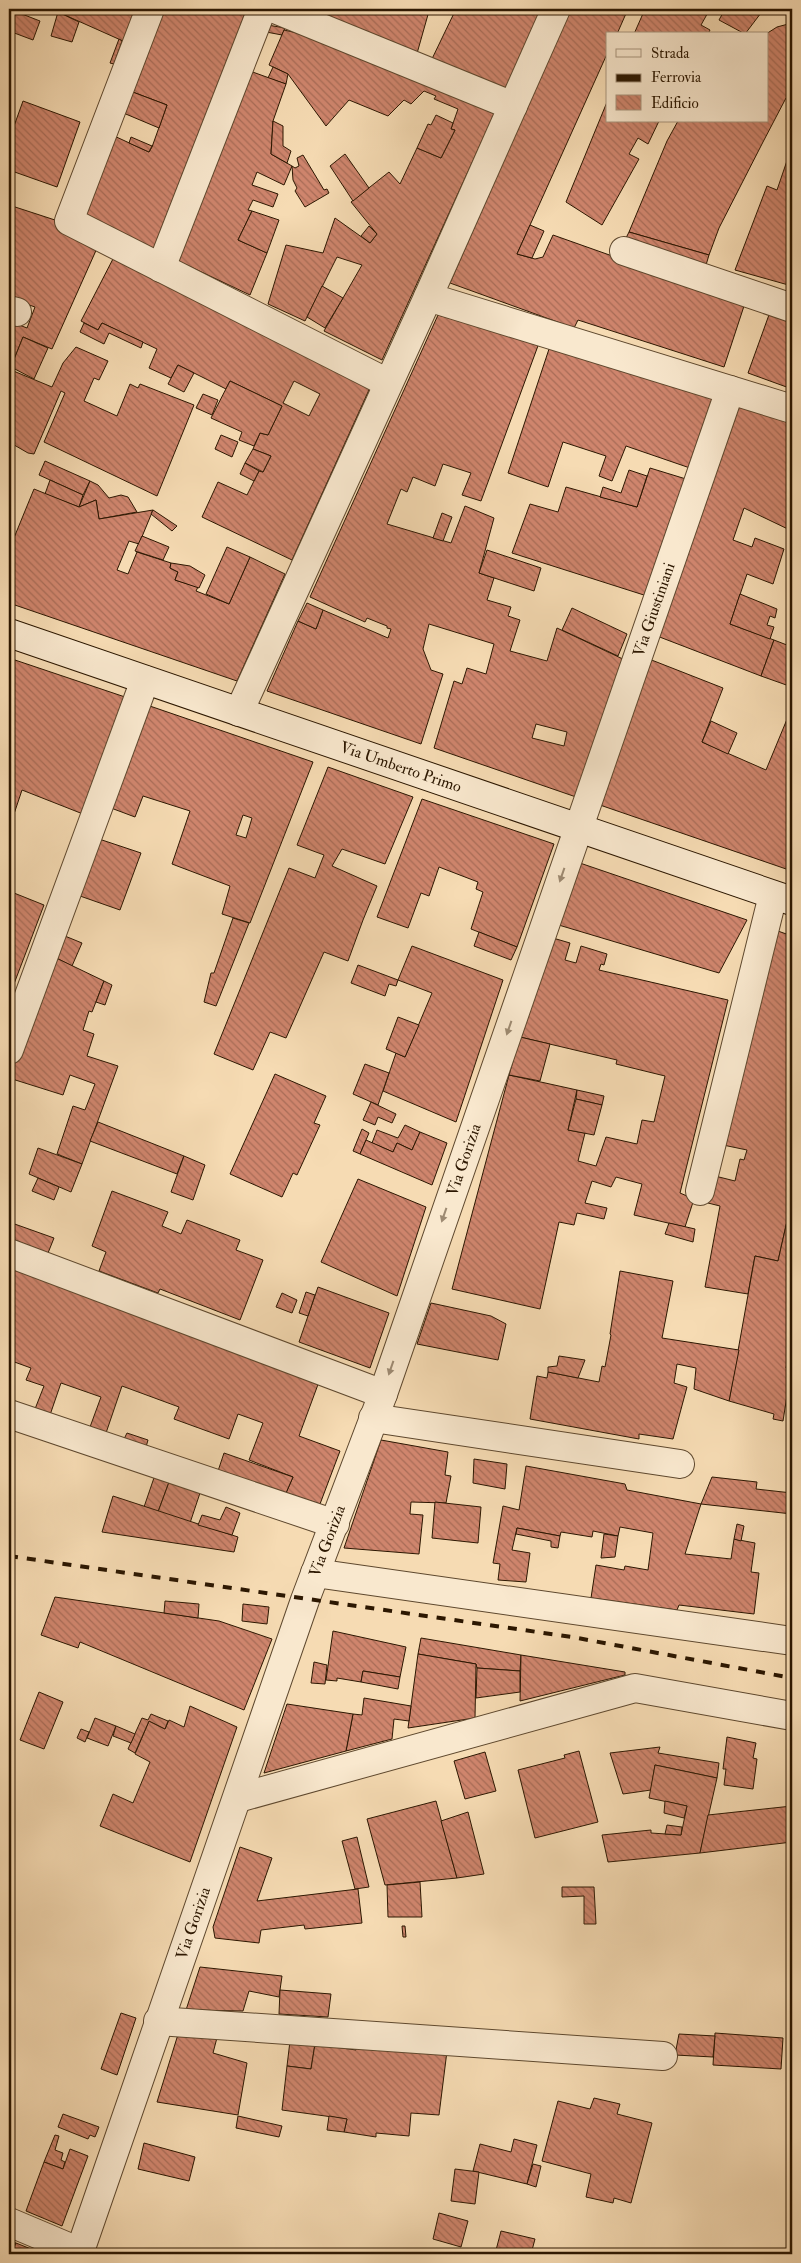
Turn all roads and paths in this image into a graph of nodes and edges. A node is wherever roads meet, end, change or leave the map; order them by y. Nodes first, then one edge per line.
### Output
1 (150, 9) edge
2 (262, 9) edge
3 (275, 9) edge
4 (556, 9) edge
5 (512, 106) junction
6 (624, 250) dead end
7 (161, 268) junction
8 (428, 297) junction
9 (792, 308) edge
10 (388, 383) junction
11 (730, 390) junction
12 (792, 409) edge
13 (9, 633) edge
14 (145, 680) junction
15 (239, 712) junction
16 (578, 828) junction
17 (783, 898) edge
18 (9, 1050) edge
19 (700, 1191) dead end
20 (9, 1253) edge
21 (378, 1406) junction
22 (9, 1414) edge
23 (680, 1464) dead end
24 (335, 1524) junction
25 (315, 1573) junction
26 (792, 1641) edge
27 (792, 1716) edge
28 (238, 1798) junction
29 (158, 2021) junction
30 (664, 2056) dead end
31 (9, 2222) edge
32 (80, 2253) edge

1 - 7 street
2 - 7 street
3 - 5 street
4 - 5 street
5 - 8 street
6 - 9 street
7 - 10 street
8 - 10 street
8 - 11 street
10 - 15 street
11 - 12 street
11 - 16 street, Via Giustiniani
13 - 14 street, Via Umberto Primo
14 - 15 street, Via Umberto Primo
14 - 18 street
15 - 16 street, Via Umberto Primo
16 - 17 street, Via Umberto Primo
16 -> 21 street, Via Gorizia
17 - 19 street
20 - 21 street
21 - 23 street
21 - 24 street, Via Gorizia
22 - 24 street
24 - 25 street, Via Gorizia
25 - 26 street
25 - 28 street, Via Gorizia
27 - 28 street
28 - 29 street, Via Gorizia
29 - 30 street
29 - 32 street, Via Gorizia
31 - 32 street

